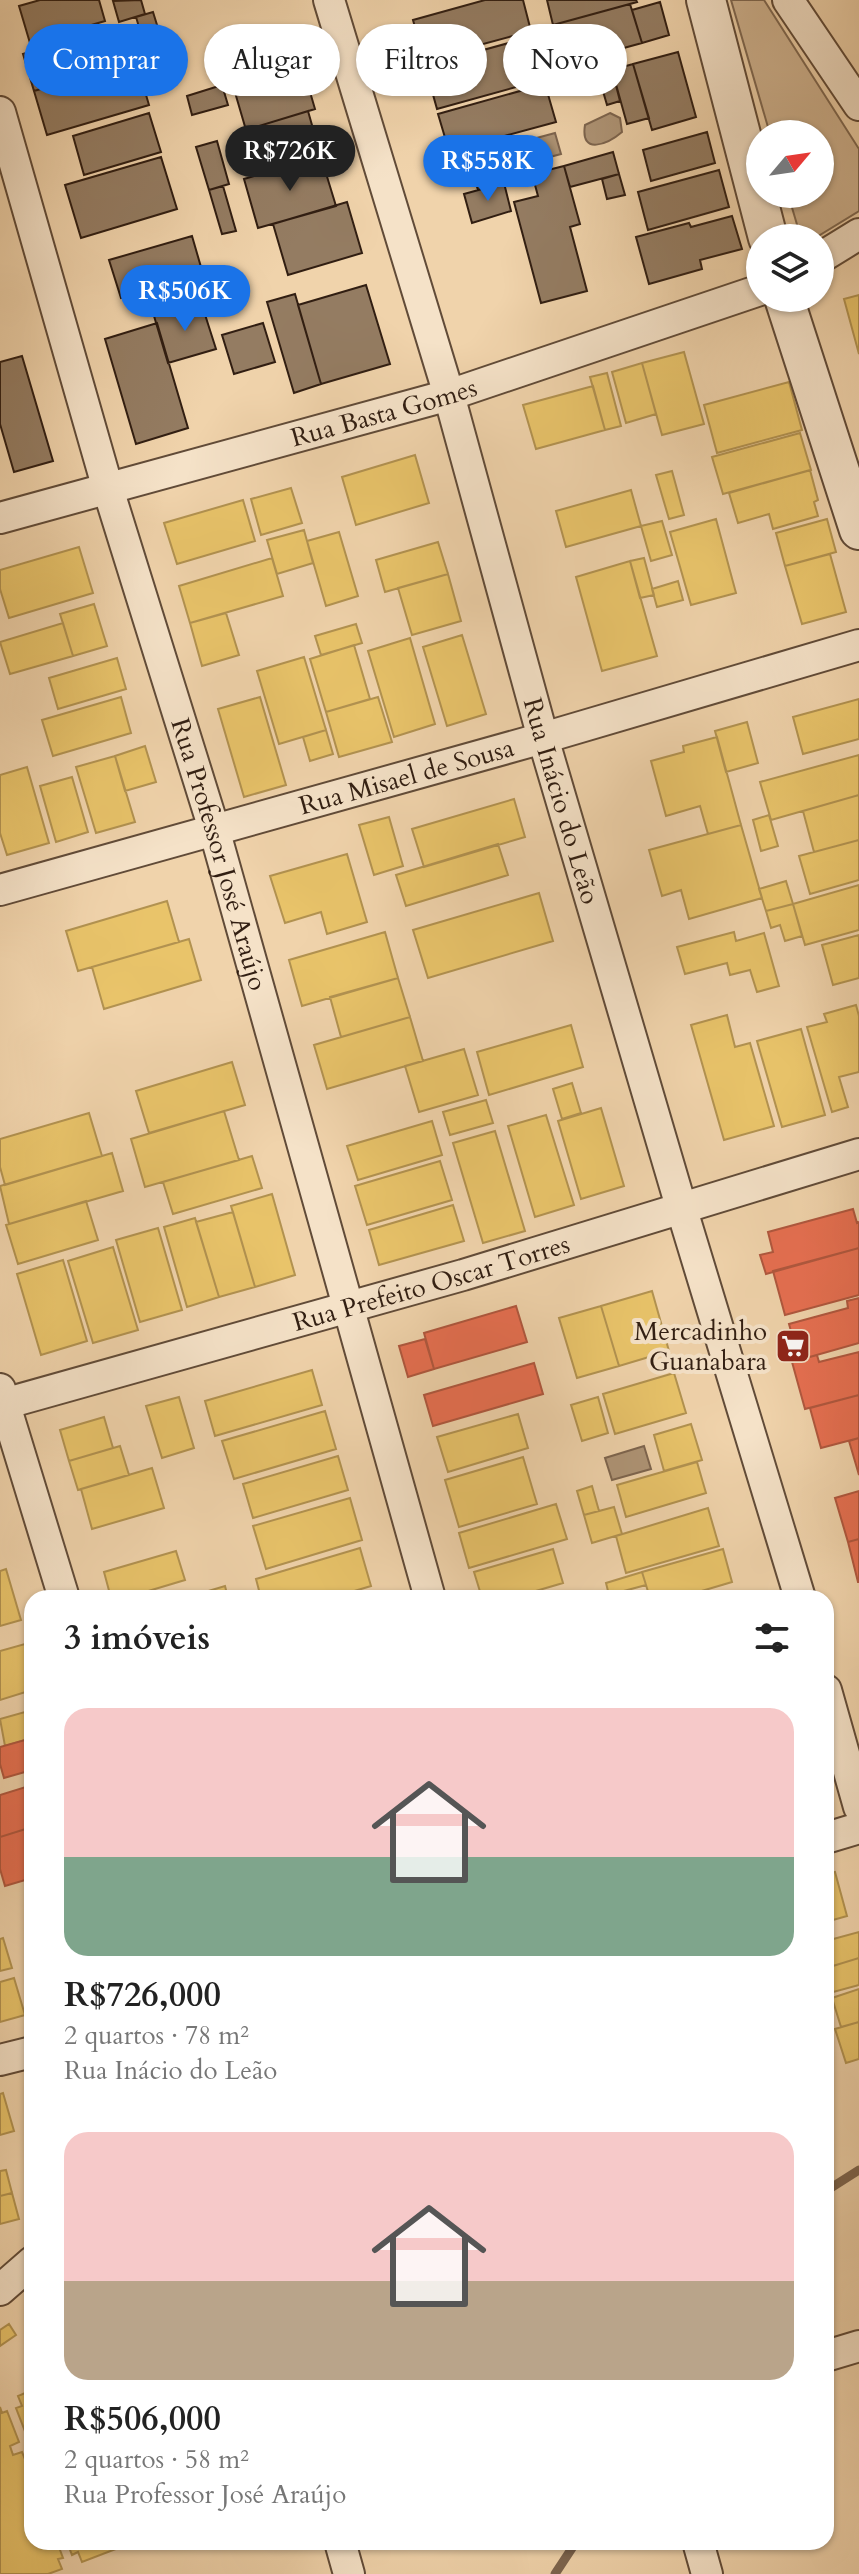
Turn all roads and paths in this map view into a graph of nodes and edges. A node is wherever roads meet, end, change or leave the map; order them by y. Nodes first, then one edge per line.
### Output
1 (329, 0) edge
2 (706, 0) edge
3 (788, 0) edge
4 (859, 105) edge
5 (0, 112) edge
6 (764, 224) edge
7 (859, 234) edge
8 (834, 249) edge
9 (746, 295) edge
10 (789, 312) edge
11 (449, 395) junction
12 (108, 489) junction
13 (0, 518) edge
14 (859, 530) edge
15 (859, 645) edge
16 (543, 738) junction
17 (214, 829) junction
18 (0, 890) edge
19 (859, 1154) edge
20 (682, 1210) junction
21 (349, 1307) junction
22 (1, 1400) edge
23 (61, 1590) edge
24 (428, 1590) edge
25 (798, 1590) edge
26 (834, 1718) edge
27 (859, 1807) edge
28 (859, 1828) edge
29 (834, 1836) edge
30 (24, 2054) edge
31 (0, 2060) edge
32 (24, 2269) edge
33 (0, 2290) edge
34 (859, 2346) edge
35 (834, 2354) edge
36 (342, 2550) edge
37 (700, 2550) edge
38 (349, 2574) edge
39 (707, 2574) edge

1 - 11 street, Rua Inácio do Leão
2 - 6 street
3 - 4 street
5 - 12 street, Rua Professor José Araújo
7 - 8 street
9 - 11 street, Rua Basta Gomes
10 - 14 street
11 - 12 street, Rua Basta Gomes
11 - 16 street, Rua Inácio do Leão
12 - 13 street, Rua Basta Gomes
12 - 17 street, Rua Professor José Araújo
15 - 16 street, Rua Misael de Sousa
16 - 17 street, Rua Misael de Sousa
16 - 20 street, Rua Inácio do Leão
17 - 18 street, Rua Misael de Sousa
17 - 21 street, Rua Professor José Araújo
19 - 20 street, Rua Prefeito Oscar Torres
20 - 21 street, Rua Prefeito Oscar Torres
20 - 25 street, Rua Inácio do Leão
21 - 22 street, Rua Prefeito Oscar Torres
21 - 24 street, Rua Professor José Araújo
22 - 23 street
26 - 27 street
28 - 29 street
30 - 31 street
32 - 33 street
34 - 35 street
36 - 38 street
37 - 39 street

